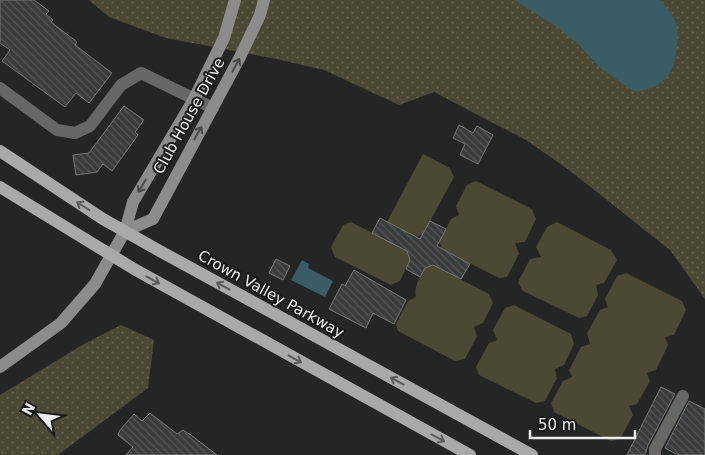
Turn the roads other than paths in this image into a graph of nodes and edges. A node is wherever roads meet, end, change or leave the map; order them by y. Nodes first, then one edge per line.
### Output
1 (235, 0) edge
2 (264, 0) edge
3 (0, 88) edge
4 (194, 99) junction
5 (213, 108) junction
6 (0, 152) edge
7 (0, 187) edge
8 (125, 232) junction
9 (111, 256) junction
10 (0, 367) edge
11 (682, 396) dead end
12 (470, 455) edge
13 (532, 455) edge
14 (655, 455) edge

1 - 4 street, Club House Drive
5 -> 2 street, Club House Drive
3 - 4 street
4 - 5 street
4 -> 8 street, Club House Drive
8 -> 5 street, Club House Drive
8 -> 6 main road, Crown Valley Parkway
7 - 9 main road
8 - 9 street, Club House Drive
13 -> 8 main road, Crown Valley Parkway
9 - 10 street, Club House Drive
9 -> 12 main road
11 - 14 street

